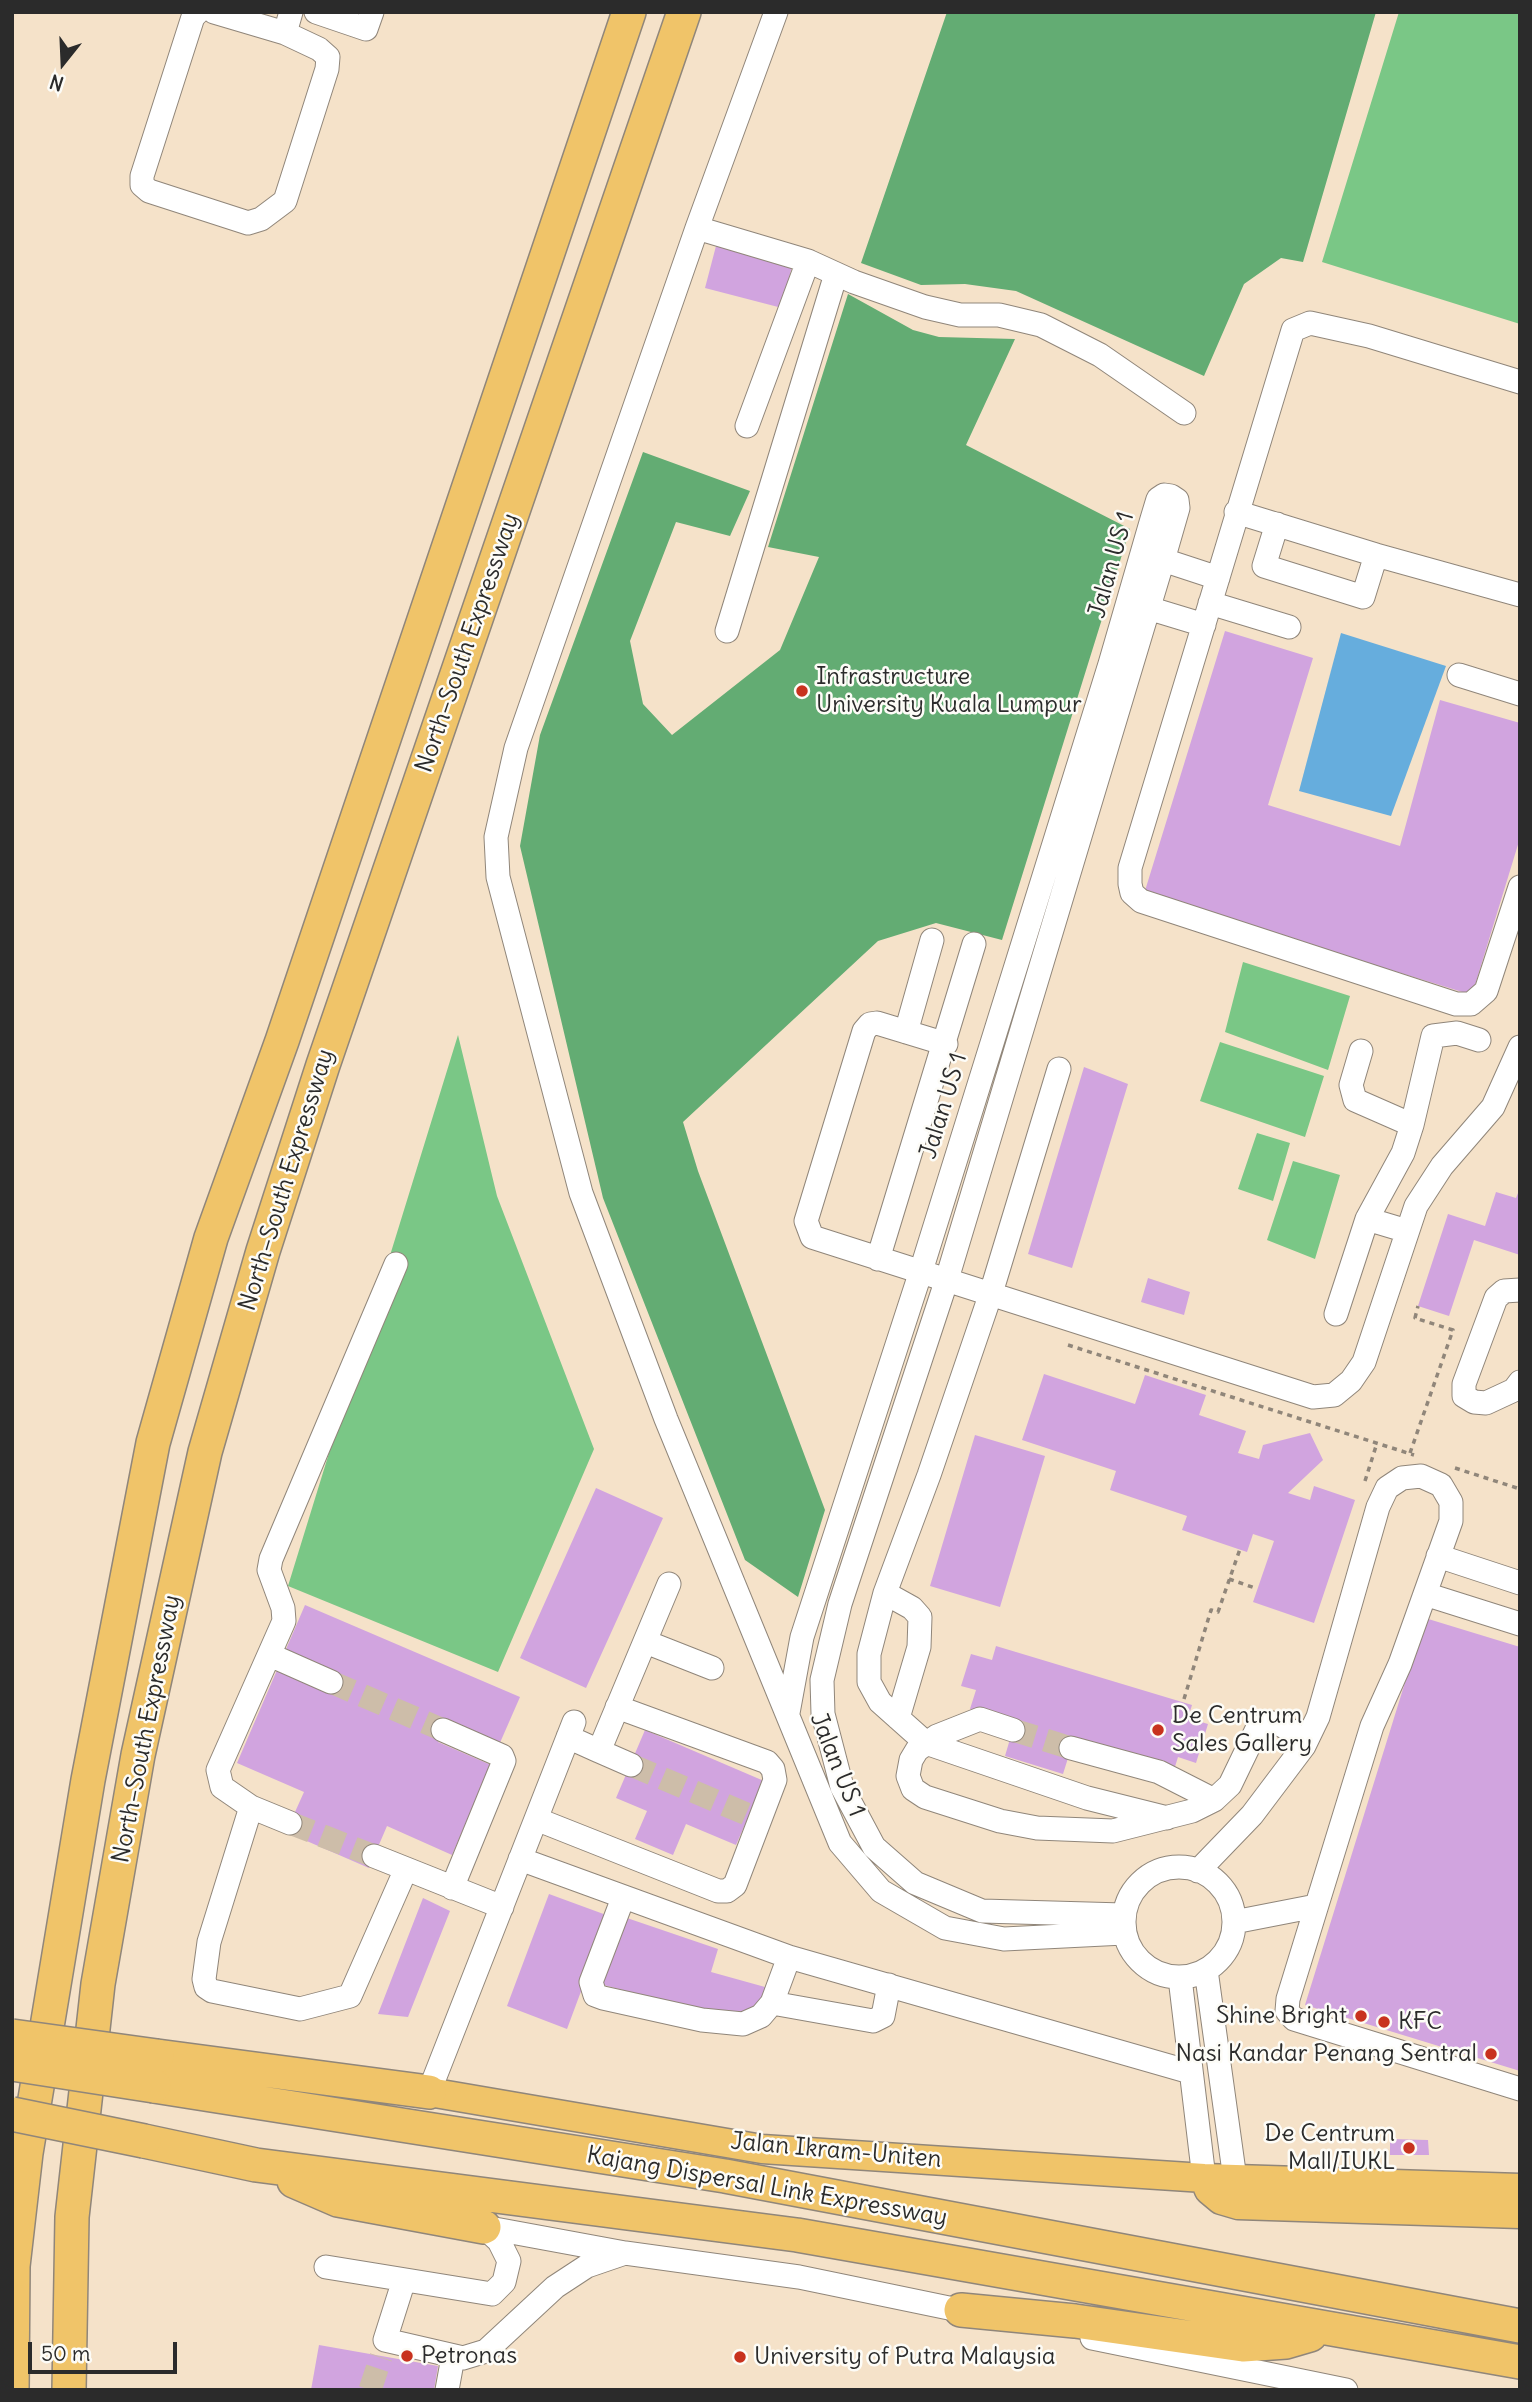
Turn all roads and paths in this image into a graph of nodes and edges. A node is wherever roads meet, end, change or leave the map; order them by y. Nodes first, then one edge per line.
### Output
1 (198, 12) edge
2 (214, 12) edge
3 (316, 12) edge
4 (372, 12) edge
5 (629, 12) edge
6 (684, 12) edge
7 (776, 12) edge
8 (288, 22) edge
9 (697, 228) junction
10 (808, 261) junction
11 (836, 274) junction
12 (1520, 382) edge
13 (1184, 413) dead end
14 (747, 426) dead end
15 (1237, 512) junction
16 (1277, 524) junction
17 (1376, 555) junction
18 (1153, 557) junction
19 (1218, 578) junction
20 (1520, 595) edge
21 (1148, 608) junction
22 (1207, 614) junction
23 (1289, 627) dead end
24 (727, 631) dead end
25 (1460, 675) dead end
26 (1520, 694) edge
27 (1520, 887) edge
28 (932, 940) dead end
29 (974, 944) dead end
30 (906, 1032) junction
31 (1479, 1040) dead end
32 (946, 1044) junction
33 (1519, 1050) edge
34 (1361, 1051) dead end
35 (1059, 1069) dead end
36 (1412, 1125) junction
37 (1367, 1219) junction
38 (1407, 1231) junction
39 (878, 1259) junction
40 (396, 1264) dead end
41 (921, 1271) junction
42 (947, 1279) junction
43 (1520, 1290) edge
44 (990, 1293) junction
45 (1418, 1306) dead end
46 (1336, 1314) dead end
47 (1068, 1345) dead end
48 (1520, 1382) edge
49 (1377, 1443) junction
50 (1410, 1454) junction
51 (1422, 1458) dead end
52 (1446, 1465) dead end
53 (1520, 1489) edge
54 (1362, 1491) dead end
55 (1240, 1549) dead end
56 (1438, 1556) junction
57 (1229, 1579) junction
58 (1520, 1583) edge
59 (669, 1584) dead end
60 (1255, 1588) dead end
61 (885, 1593) junction
62 (1424, 1594) junction
63 (1520, 1624) edge
64 (646, 1642) junction
65 (270, 1655) junction
66 (712, 1668) dead end
67 (331, 1682) tunnel mouth
68 (1184, 1699) dead end
69 (617, 1707) junction
70 (788, 1713) junction
71 (898, 1718) junction
72 (443, 1730) tunnel mouth
73 (1013, 1730) tunnel mouth
74 (926, 1743) junction
75 (1304, 1746) junction
76 (1071, 1748) tunnel mouth
77 (599, 1751) junction
78 (631, 1765) tunnel mouth
79 (1087, 1798) junction
80 (1214, 1800) junction
81 (251, 1807) junction
82 (1167, 1818) junction
83 (536, 1819) junction
84 (290, 1823) tunnel mouth
85 (1076, 1830) junction
86 (374, 1856) tunnel mouth
87 (520, 1859) junction
88 (406, 1869) junction
89 (1198, 1871) junction
90 (452, 1888) junction
91 (623, 1898) junction
92 (1316, 1906) junction
93 (502, 1907) junction
94 (1234, 1922) junction
95 (1124, 1924) junction
96 (789, 1956) junction
97 (1206, 1970) junction
98 (1180, 1978) junction
99 (888, 1985) junction
100 (772, 2003) junction
101 (12, 2036) edge
102 (12, 2064) edge
103 (155, 2071) junction
104 (1189, 2072) junction
105 (1520, 2089) edge
106 (429, 2092) junction
107 (12, 2114) edge
108 (256, 2165) junction
109 (1203, 2178) junction
110 (1235, 2179) junction
111 (1520, 2188) edge
112 (1520, 2214) edge
113 (484, 2227) junction
114 (625, 2252) junction
115 (326, 2267) dead end
116 (404, 2280) junction
117 (492, 2294) junction
118 (961, 2310) junction
119 (1520, 2315) edge
120 (1458, 2316) junction
121 (512, 2325) junction
122 (1520, 2326) edge
123 (1325, 2330) junction
124 (453, 2357) junction
125 (1520, 2362) edge
126 (12, 2390) edge
127 (68, 2390) edge
128 (447, 2390) edge
129 (1346, 2390) edge

1 - 8 street
2 - 8 street
3 - 4 street
5 - 126 highway, North–South Expressway
6 - 127 highway, North–South Expressway
7 - 9 street
9 - 10 street
9 - 70 street
10 - 11 street
10 - 14 street
11 - 13 street
11 - 24 street
12 - 15 street
15 - 16 street
15 - 19 street
16 - 17 street
16 - 17 street
17 - 20 street
18 - 19 street
18 - 21 street, Jalan US 1
18 - 41 street, Jalan US 1
19 - 22 street
21 - 22 street
21 - 42 street, Jalan US 1
22 - 23 street
22 - 27 street
25 - 26 street
28 - 30 street
29 - 32 street
30 - 32 street
30 - 39 street
31 - 36 street
32 - 39 street
33 - 38 street
34 - 36 street
35 - 44 street
36 - 37 street
37 - 38 street
37 - 46 street
38 - 44 street
39 - 41 street
40 - 65 street
41 - 42 street
41 - 70 street, Jalan US 1
42 - 44 street
42 - 95 street, Jalan US 1
43 - 48 street
44 - 61 street
45 - 50 path
47 - 49 path
49 - 50 path
49 - 54 path
50 - 51 path
52 - 53 path
55 - 57 path
56 - 58 street
56 - 62 street
56 - 75 street
57 - 60 path
57 - 68 path
59 - 64 street
61 - 71 street
61 - 71 street
62 - 63 street
62 - 92 street
64 - 66 street
64 - 69 street
65 - 67 street
65 - 81 street
69 - 77 street
69 - 83 street
70 - 95 street, Jalan US 1
71 - 74 street
72 - 90 street
73 - 74 street
74 - 79 street
74 - 85 street
75 - 80 street
75 - 89 street
76 - 80 street
77 - 78 street
77 - 83 street
79 - 82 street
79 - 85 street
80 - 82 street
81 - 84 street
81 - 88 street
82 - 85 street
83 - 87 street
86 - 88 street
87 - 91 street
87 - 93 street
88 - 90 street
89 - 94 street
89 - 95 street
90 - 93 street
91 - 96 street
91 - 100 street
92 - 94 street
92 - 105 street
93 - 106 street
94 - 97 street
95 - 98 street
96 - 99 street
96 - 100 street
97 - 98 street
97 - 110 street
98 - 104 street
99 - 100 street
99 - 104 street
101 - 103 highway, bridge
102 - 103 highway, Kajang Dispersal Link Expressway, bridge
103 - 106 highway
103 - 120 highway, Kajang Dispersal Link Expressway
104 - 109 street
106 - 109 main road, Jalan Ikram-Uniten
107 - 108 highway, Kajang Dispersal Link Expressway, bridge
108 - 113 highway
108 - 123 highway, Kajang Dispersal Link Expressway
109 - 110 main road, Jalan Ikram-Uniten
109 - 112 main road
110 - 111 main road, Jalan Ikram-Uniten
113 - 114 street
113 - 117 street
114 - 118 street
114 - 121 street
115 - 116 street
116 - 117 street
116 - 124 street
117 - 121 street
118 - 123 highway
118 - 129 street
119 - 120 highway
120 - 122 highway, Kajang Dispersal Link Expressway
121 - 124 street
123 - 125 highway, Kajang Dispersal Link Expressway
124 - 128 street

